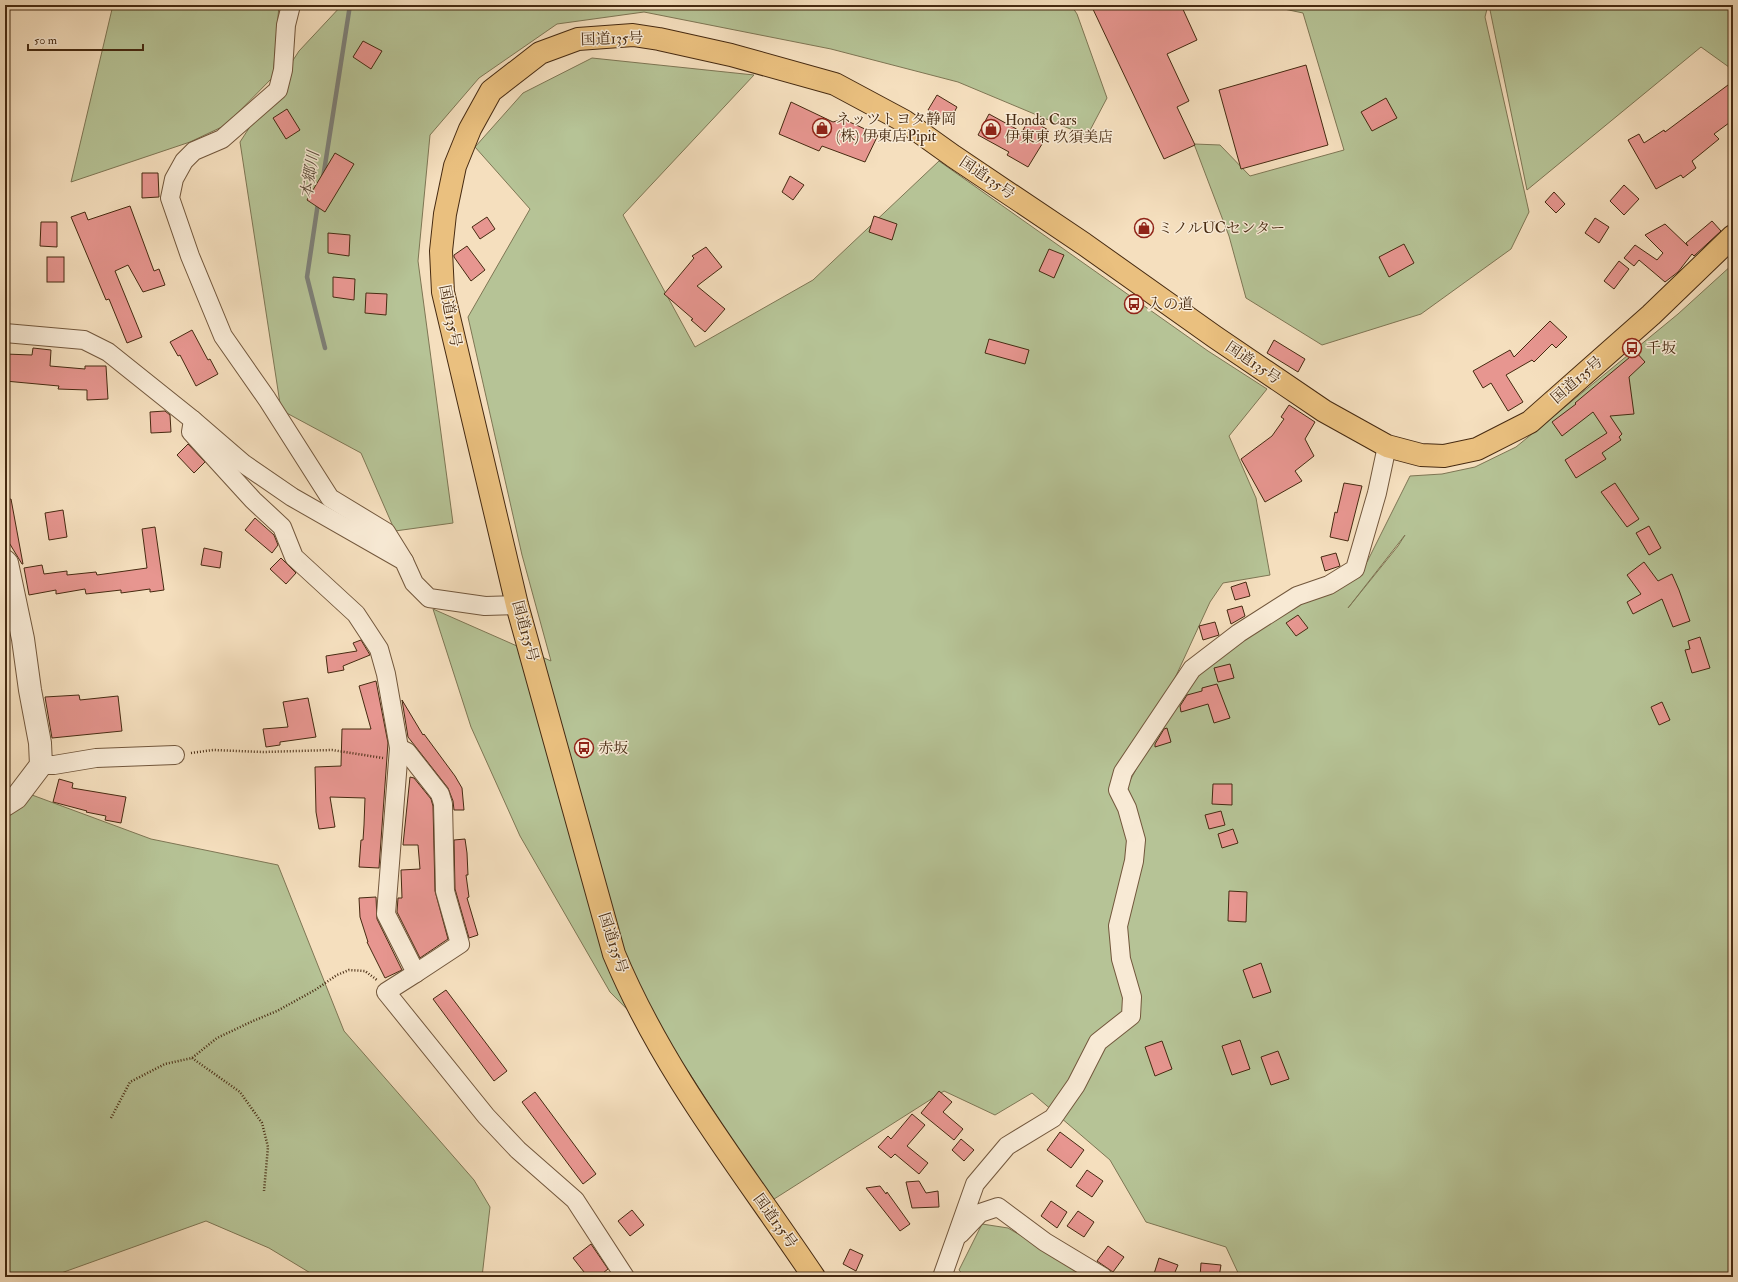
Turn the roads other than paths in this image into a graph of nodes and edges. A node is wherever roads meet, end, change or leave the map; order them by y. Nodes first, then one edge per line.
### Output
1 (291, 5) edge
2 (1733, 236) edge
3 (5, 333) edge
4 (193, 420) junction
5 (1387, 446) junction
6 (5, 561) edge
7 (404, 561) junction
8 (517, 605) junction
9 (398, 754) junction
10 (175, 755) road end
11 (41, 765) junction
12 (5, 805) edge
13 (416, 973) junction
14 (955, 1239) junction
15 (625, 1277) edge
16 (814, 1277) edge
17 (942, 1277) edge
18 (1103, 1277) edge

1 - 7 street
2 - 5 highway, 国道135号
3 - 4 street
4 - 7 street
4 - 9 street
5 - 8 highway, 国道135号
5 - 14 street
6 - 11 street
7 - 8 street
8 - 16 highway, 国道135号
9 - 13 street
9 - 13 street
10 - 11 street
11 - 12 street
13 - 15 street
14 - 17 street
14 - 18 street

